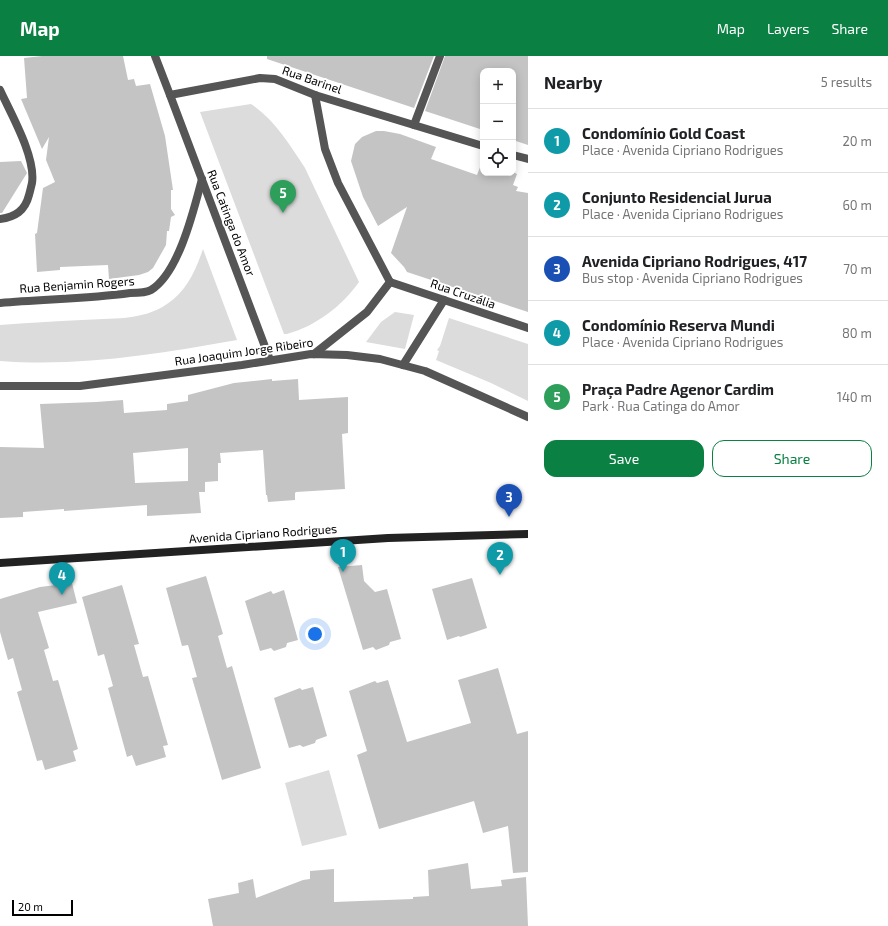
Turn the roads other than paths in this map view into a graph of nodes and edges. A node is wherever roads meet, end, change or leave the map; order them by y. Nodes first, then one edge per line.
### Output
1 (155, 56) edge
2 (440, 56) edge
3 (0, 90) edge
4 (170, 95) junction
5 (315, 95) junction
6 (414, 125) junction
7 (480, 145) edge
8 (516, 156) edge
9 (528, 159) edge
10 (202, 178) junction
11 (0, 219) edge
12 (390, 282) junction
13 (444, 300) junction
14 (0, 303) edge
15 (528, 328) edge
16 (314, 354) junction
17 (270, 360) junction
18 (403, 365) junction
19 (0, 386) edge
20 (528, 417) edge
21 (528, 534) edge
22 (0, 563) edge

1 - 4 street
2 - 6 street
3 - 11 street
4 - 5 street, Rua Barinel
4 - 10 street, Rua Catinga do Amor
5 - 6 street, Rua Barinel
5 - 12 street
6 - 7 street, Rua Barinel
8 - 9 street
10 - 14 street, Rua Benjamin Rogers
10 - 17 street, Rua Catinga do Amor
12 - 13 street, Rua Cruzália
12 - 16 street
13 - 15 street, Rua Cruzália
13 - 18 street
16 - 17 street, Rua Joaquim Jorge Ribeiro
16 - 18 street, Rua Joaquim Jorge Ribeiro
17 - 19 street, Rua Joaquim Jorge Ribeiro
18 - 20 street, Rua Joaquim Jorge Ribeiro
21 - 22 main road, Avenida Cipriano Rodrigues

